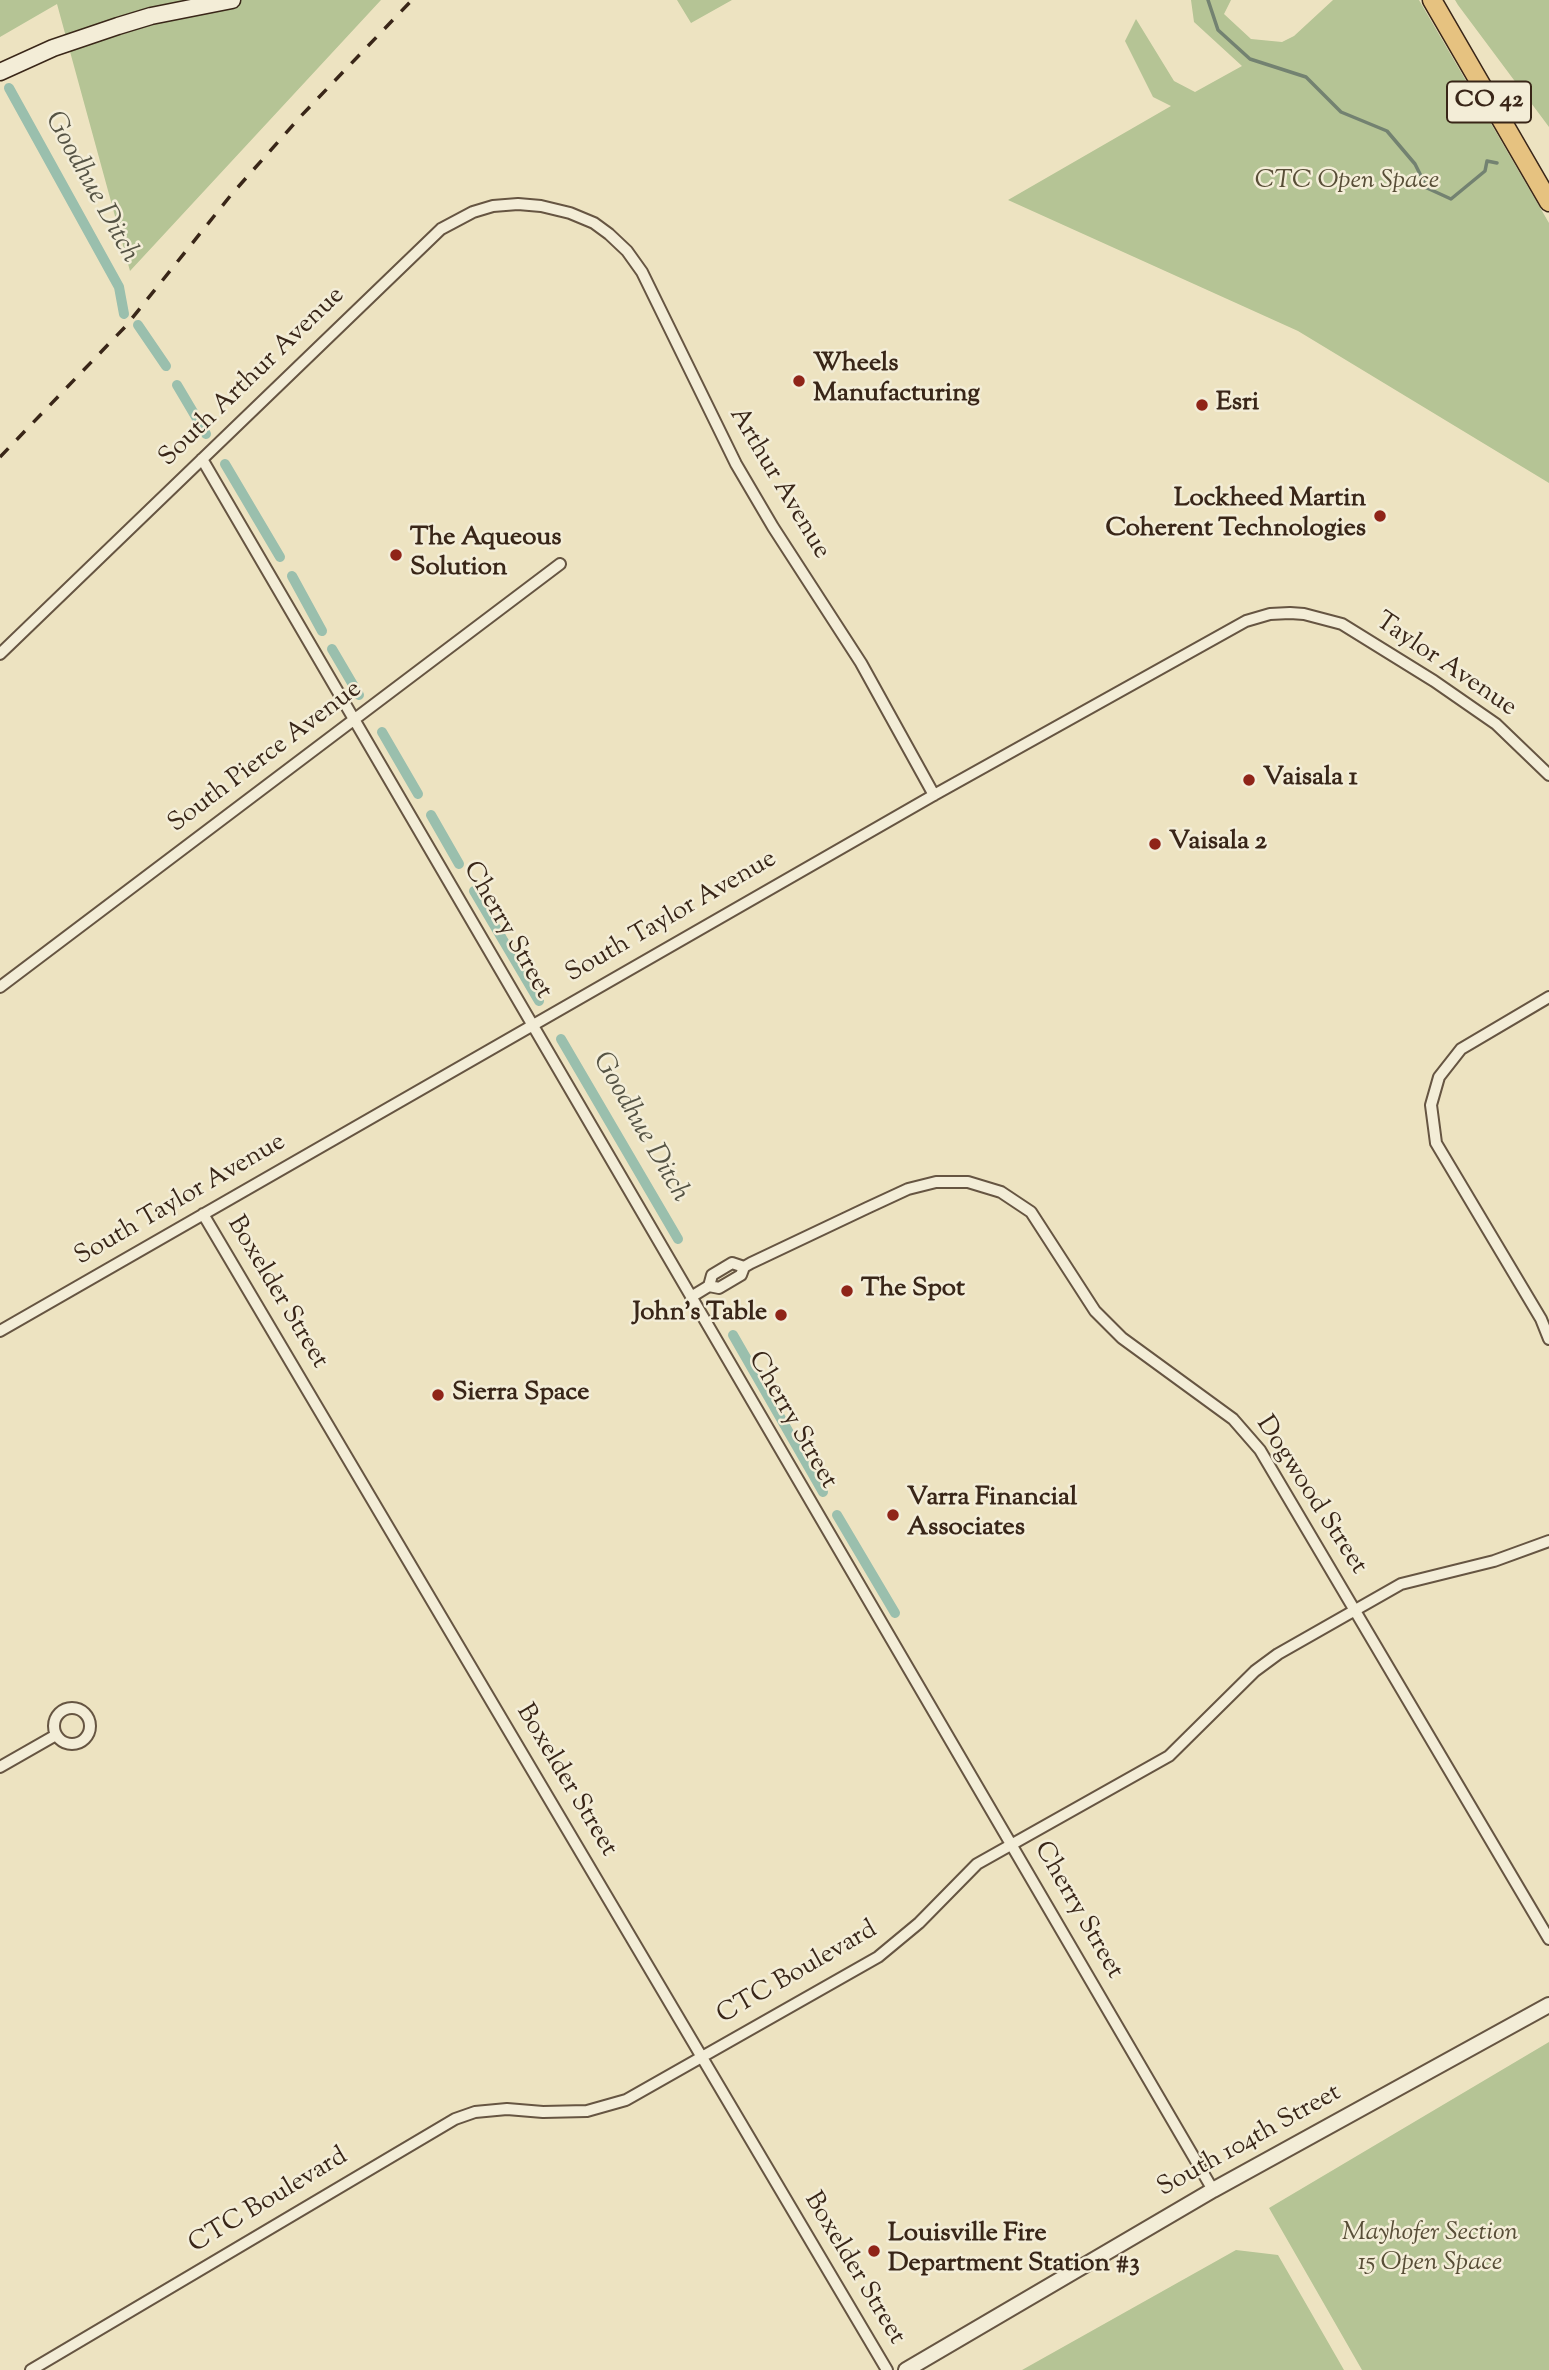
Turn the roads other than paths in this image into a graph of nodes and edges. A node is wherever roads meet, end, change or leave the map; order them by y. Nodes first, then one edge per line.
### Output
1 (232, 0) edge
2 (1432, 0) edge
3 (0, 72) edge
4 (1549, 202) edge
5 (570, 213) joint
6 (202, 459) junction
7 (560, 564) dead end
8 (1304, 614) joint
9 (0, 654) edge
10 (355, 719) junction
11 (1549, 775) edge
12 (934, 795) junction
13 (0, 987) edge
14 (1549, 997) edge
15 (534, 1024) junction
16 (203, 1214) junction
17 (691, 1297) junction
18 (0, 1331) edge
19 (1549, 1339) edge
20 (1549, 1541) edge
21 (1355, 1610) junction
22 (56, 1735) dead end
23 (0, 1767) edge
24 (1011, 1844) junction
25 (1549, 1939) edge
26 (1549, 2005) edge
27 (702, 2057) junction
28 (1213, 2190) junction
29 (31, 2370) edge
30 (887, 2370) edge
31 (906, 2370) edge

1 - 3 main road
2 - 4 main road, CO 42
5 - 6 street, South Arthur Avenue
5 - 12 street, Arthur Avenue
6 - 9 street, South Arthur Avenue
6 - 10 street, Cherry Street
7 - 10 street, South Pierce Avenue
8 - 11 street, Taylor Avenue
8 - 12 street, South Taylor Avenue
10 - 13 street, South Pierce Avenue
10 - 15 street, Cherry Street
12 - 15 street, South Taylor Avenue
14 - 19 street
15 - 16 street, South Taylor Avenue
15 - 17 street, Cherry Street
16 - 18 street, South Taylor Avenue
16 - 27 street, Boxelder Street
17 - 21 street, Dogwood Street
17 - 24 street, Cherry Street
20 - 21 street, CTC Boulevard
21 - 24 street, CTC Boulevard
21 - 25 street, Dogwood Street
22 - 23 street
24 - 27 street, CTC Boulevard
24 - 28 street, Cherry Street
26 - 28 street, South 104th Street
27 - 29 street, CTC Boulevard
27 - 30 street, Boxelder Street
28 - 31 street, South 104th Street

